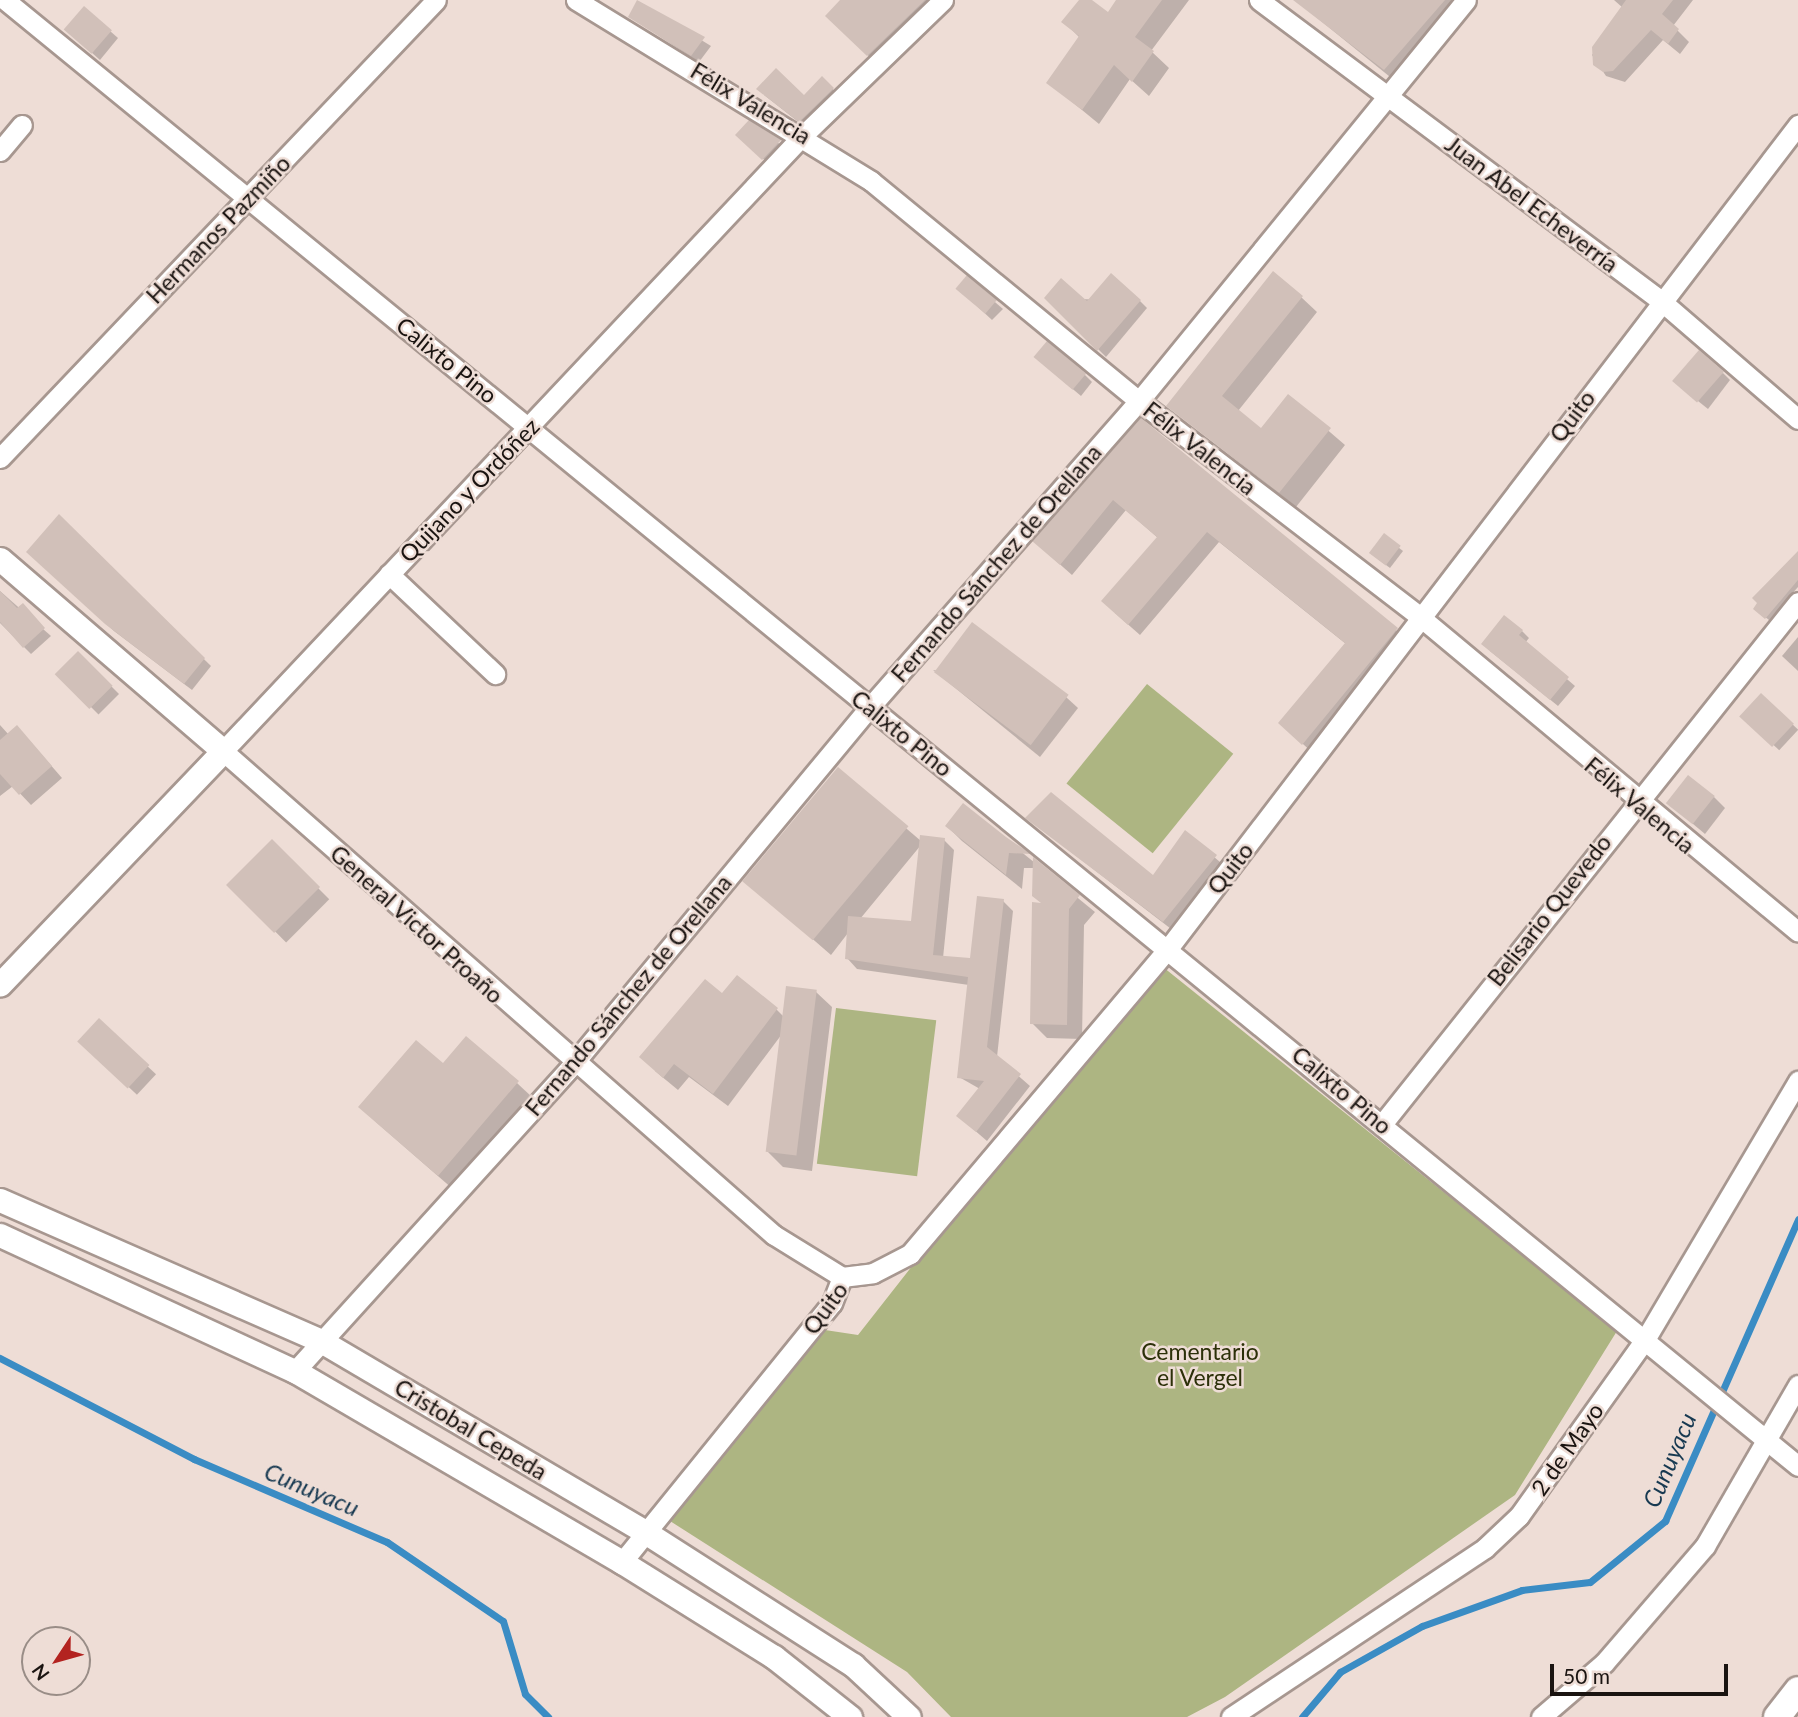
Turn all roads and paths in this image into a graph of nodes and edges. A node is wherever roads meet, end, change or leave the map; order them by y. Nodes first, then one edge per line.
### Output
1 (5, 0) edge
2 (436, 0) edge
3 (576, 0) edge
4 (943, 0) edge
5 (1259, 0) edge
6 (1466, 0) edge
7 (1387, 96) junction
8 (22, 125) dead end
9 (1798, 125) edge
10 (804, 134) junction
11 (0, 151) edge
12 (246, 200) junction
13 (1660, 300) junction
14 (1139, 401) junction
15 (1798, 419) edge
16 (530, 426) junction
17 (0, 458) edge
18 (0, 559) edge
19 (389, 574) junction
20 (1798, 601) edge
21 (1419, 616) junction
22 (495, 674) dead end
23 (869, 708) junction
24 (223, 751) junction
25 (1634, 802) junction
26 (1798, 932) edge
27 (1170, 947) junction
28 (0, 984) edge
29 (574, 1063) junction
30 (1798, 1081) edge
31 (1383, 1124) junction
32 (0, 1199) edge
33 (0, 1235) edge
34 (842, 1277) junction
35 (1646, 1338) junction
36 (321, 1341) junction
37 (295, 1371) junction
38 (1798, 1385) edge
39 (1768, 1439) junction
40 (1798, 1466) edge
41 (645, 1532) junction
42 (622, 1563) junction
43 (1798, 1690) edge
44 (850, 1717) edge
45 (908, 1717) edge
46 (1231, 1717) edge
47 (1541, 1717) edge
48 (1777, 1717) edge

1 - 12 street, Calixto Pino
2 - 12 street, Hermanos Pazmiño
3 - 10 street, Félix Valencia
4 - 10 street, Quijano y Ordóñez
5 - 7 street, Juan Abel Echeverría
6 - 7 street, Fernando Sánchez de Orellana
7 - 13 street, Juan Abel Echeverría
7 - 14 street, Fernando Sánchez de Orellana
8 - 11 street
9 - 13 street, Quito
10 - 14 street, Félix Valencia
10 - 16 street, Quijano y Ordóñez
12 - 16 street, Calixto Pino
12 - 17 street, Hermanos Pazmiño
13 - 15 street, Juan Abel Echeverría
13 - 21 street, Quito
14 - 21 street, Félix Valencia
14 - 23 street, Fernando Sánchez de Orellana
16 - 19 street, Quijano y Ordóñez
16 - 23 street, Calixto Pino
18 - 24 street, General Victor Proaño
19 - 22 street
19 - 24 street, Quijano y Ordóñez
20 - 25 street, Belisario Quevedo
21 - 25 street, Félix Valencia
21 - 27 street, Quito
23 - 27 street, Calixto Pino
23 - 29 street, Fernando Sánchez de Orellana
24 - 28 street, Quijano y Ordóñez
24 - 29 street, General Victor Proaño
25 - 26 street, Félix Valencia
25 - 31 street, Belisario Quevedo
27 - 31 street, Calixto Pino
27 - 34 street, Quito
29 - 34 street, General Victor Proaño
29 - 36 street, Fernando Sánchez de Orellana
30 - 35 street, 2 de Mayo
31 - 35 street, Calixto Pino
32 - 36 street, Cristobal Cepeda
33 - 37 street, Cristobal Cepeda
34 - 41 street, Quito
35 - 39 street, Calixto Pino
35 - 46 street, 2 de Mayo
36 - 37 street, Fernando Sánchez de Orellana
36 - 41 street, Cristobal Cepeda
37 - 42 street, Cristobal Cepeda
38 - 39 street
39 - 40 street, Calixto Pino
39 - 47 street
41 - 42 street, Quito
41 - 45 street, Cristobal Cepeda
42 - 44 street, Cristobal Cepeda
43 - 48 main road

